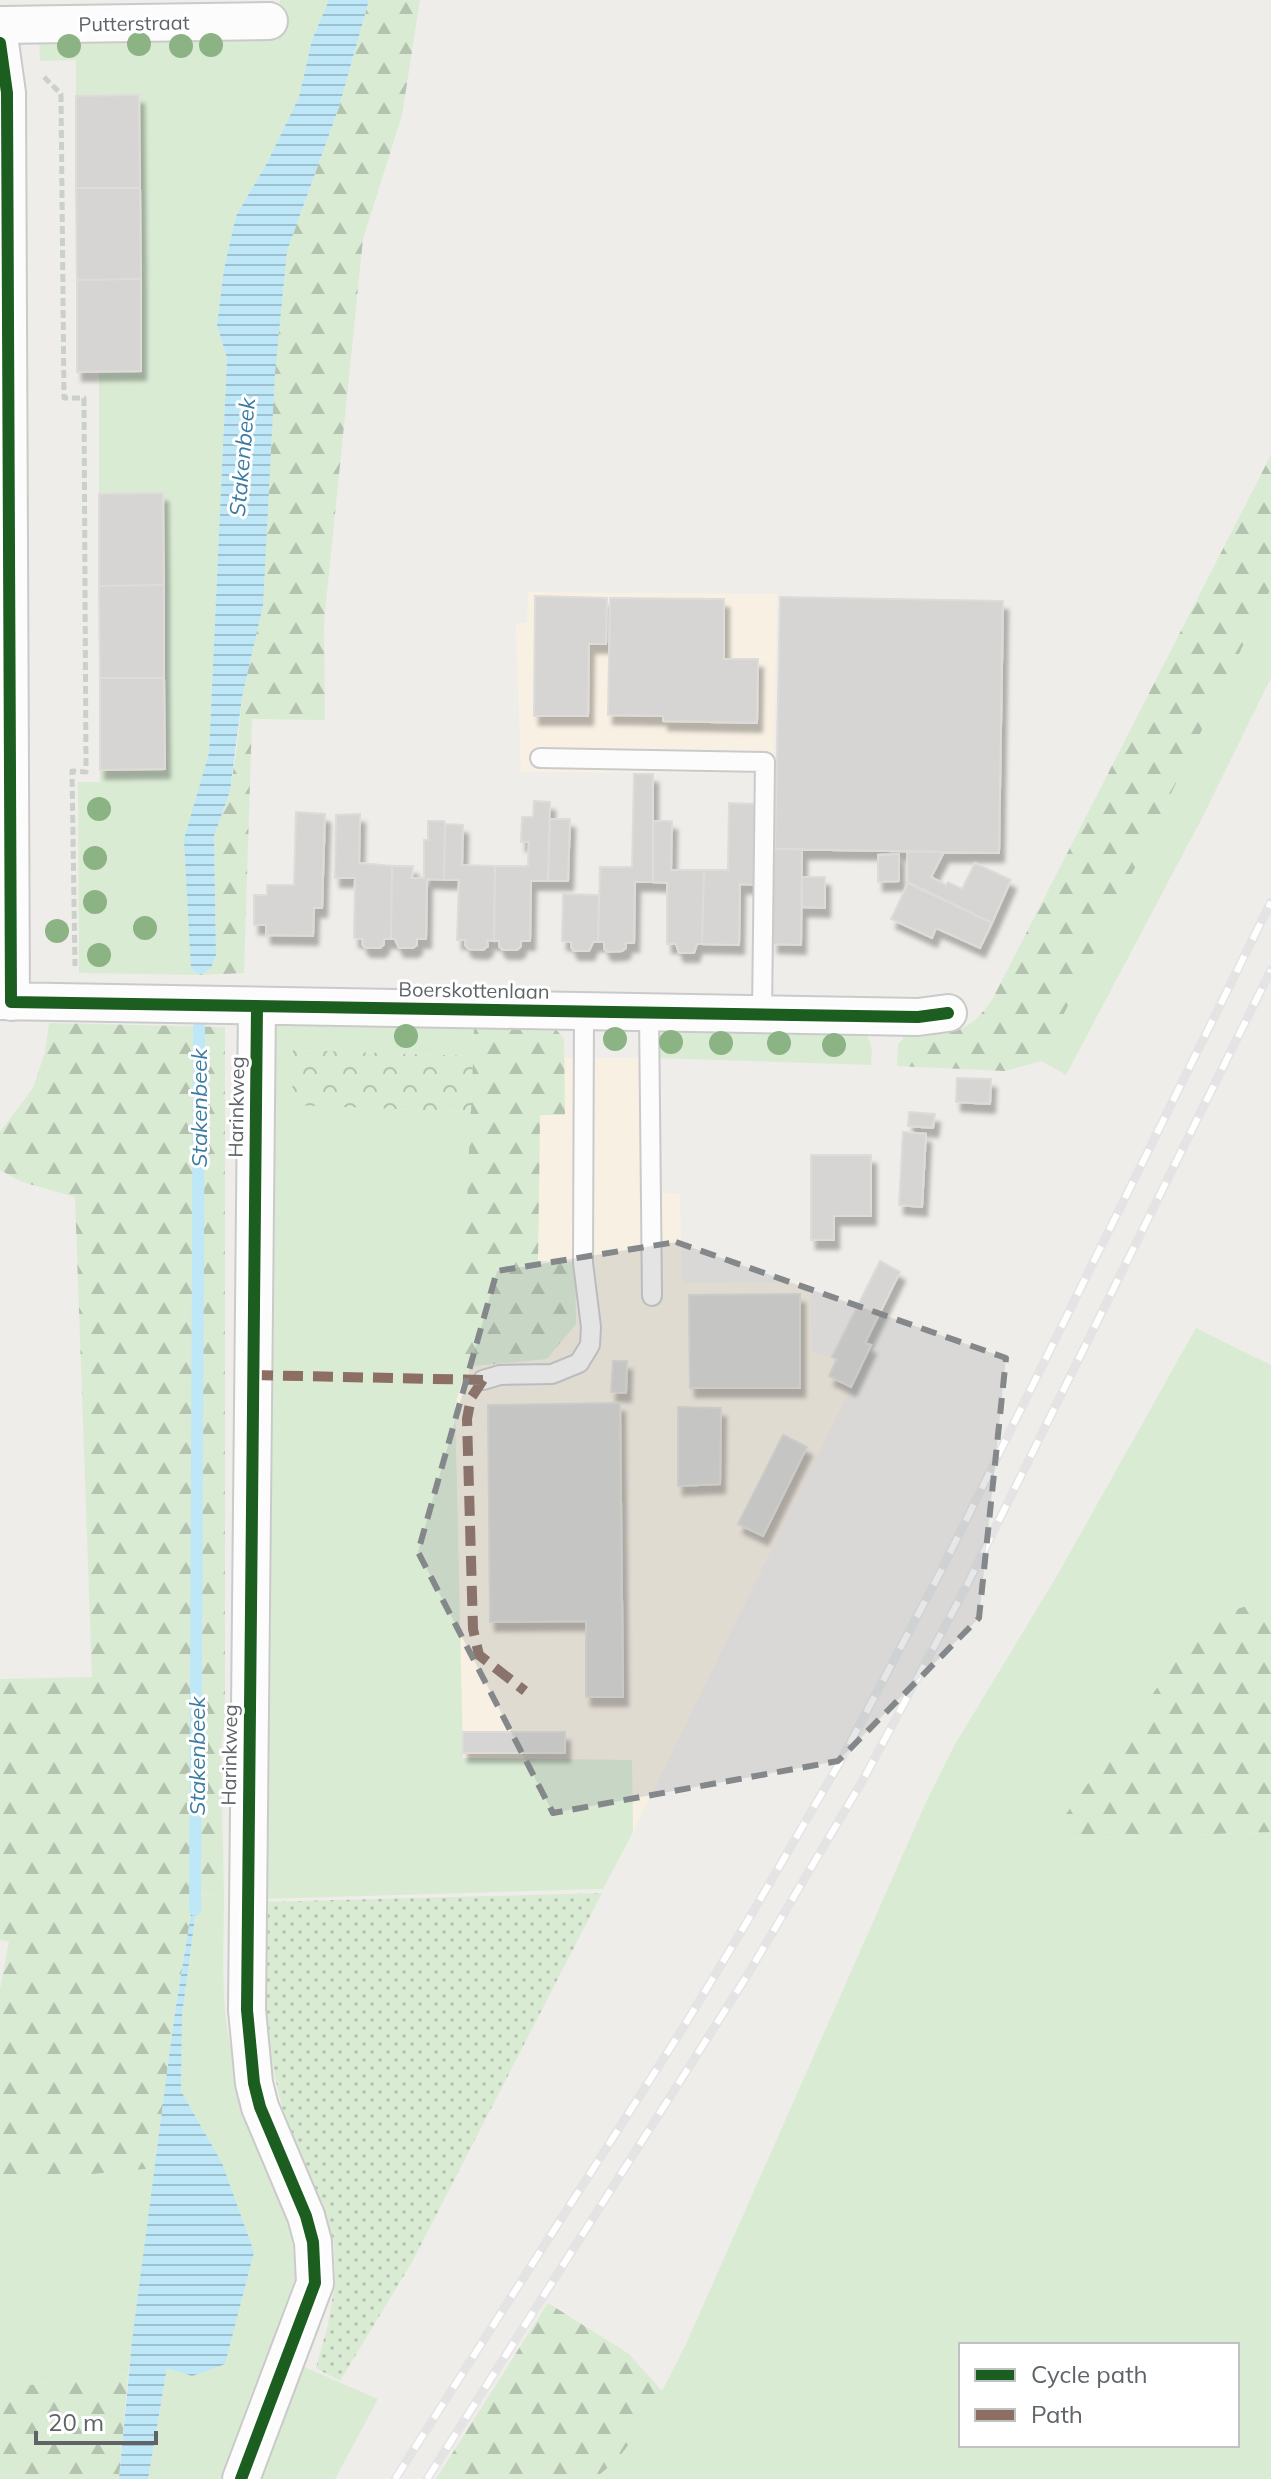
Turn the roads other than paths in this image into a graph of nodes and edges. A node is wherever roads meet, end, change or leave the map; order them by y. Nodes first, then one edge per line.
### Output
1 (269, 21) dead end
2 (15, 24) edge
3 (0, 43) edge
4 (540, 758) dead end
5 (6, 1001) edge
6 (257, 1006) junction
7 (584, 1012) junction
8 (649, 1013) junction
9 (948, 1013) dead end
10 (762, 1015) junction
11 (652, 1296) dead end
12 (483, 1380) dead end
13 (241, 2479) edge

1 - 2 street, Putterstraat
3 - 5 street
4 - 10 lane
5 - 6 street, Boerskottenlaan
6 - 7 street, Boerskottenlaan
6 - 13 street, Harinkweg
7 - 8 street, Boerskottenlaan
7 - 12 lane
8 - 10 street, Boerskottenlaan
8 - 11 lane
9 - 10 street, Boerskottenlaan

